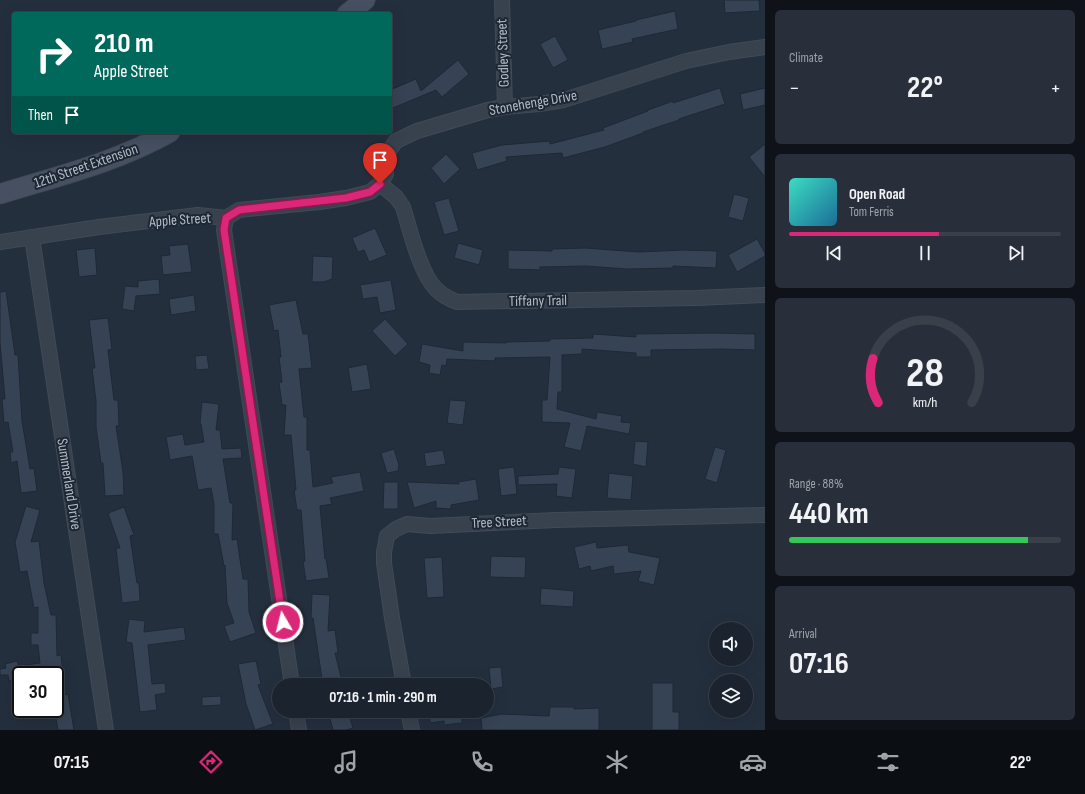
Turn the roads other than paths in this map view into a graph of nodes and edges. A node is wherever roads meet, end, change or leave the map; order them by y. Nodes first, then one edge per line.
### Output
1 (365, 0) edge
2 (502, 0) edge
3 (350, 12) edge
4 (765, 47) edge
5 (505, 107) junction
6 (167, 134) edge
7 (380, 184) junction
8 (0, 194) edge
9 (226, 218) junction
10 (32, 238) junction
11 (0, 242) edge
12 (765, 295) edge
13 (765, 516) edge
14 (291, 678) edge
15 (403, 678) edge
16 (297, 718) edge
17 (409, 718) edge
18 (106, 730) edge
19 (299, 730) edge
20 (412, 730) edge

1 - 3 main road
2 - 5 street, Godley Street
4 - 5 street, Stonehenge Drive
5 - 7 street, Stonehenge Drive
6 - 8 main road, 12th Street Extension
7 - 9 street, Apple Street
7 - 12 street, Tiffany Trail
9 - 10 street, Apple Street
9 - 14 street
10 - 11 street, Apple Street
10 - 18 street, Summerland Drive
13 - 15 street, Tree Street
16 - 19 street
17 - 20 street

